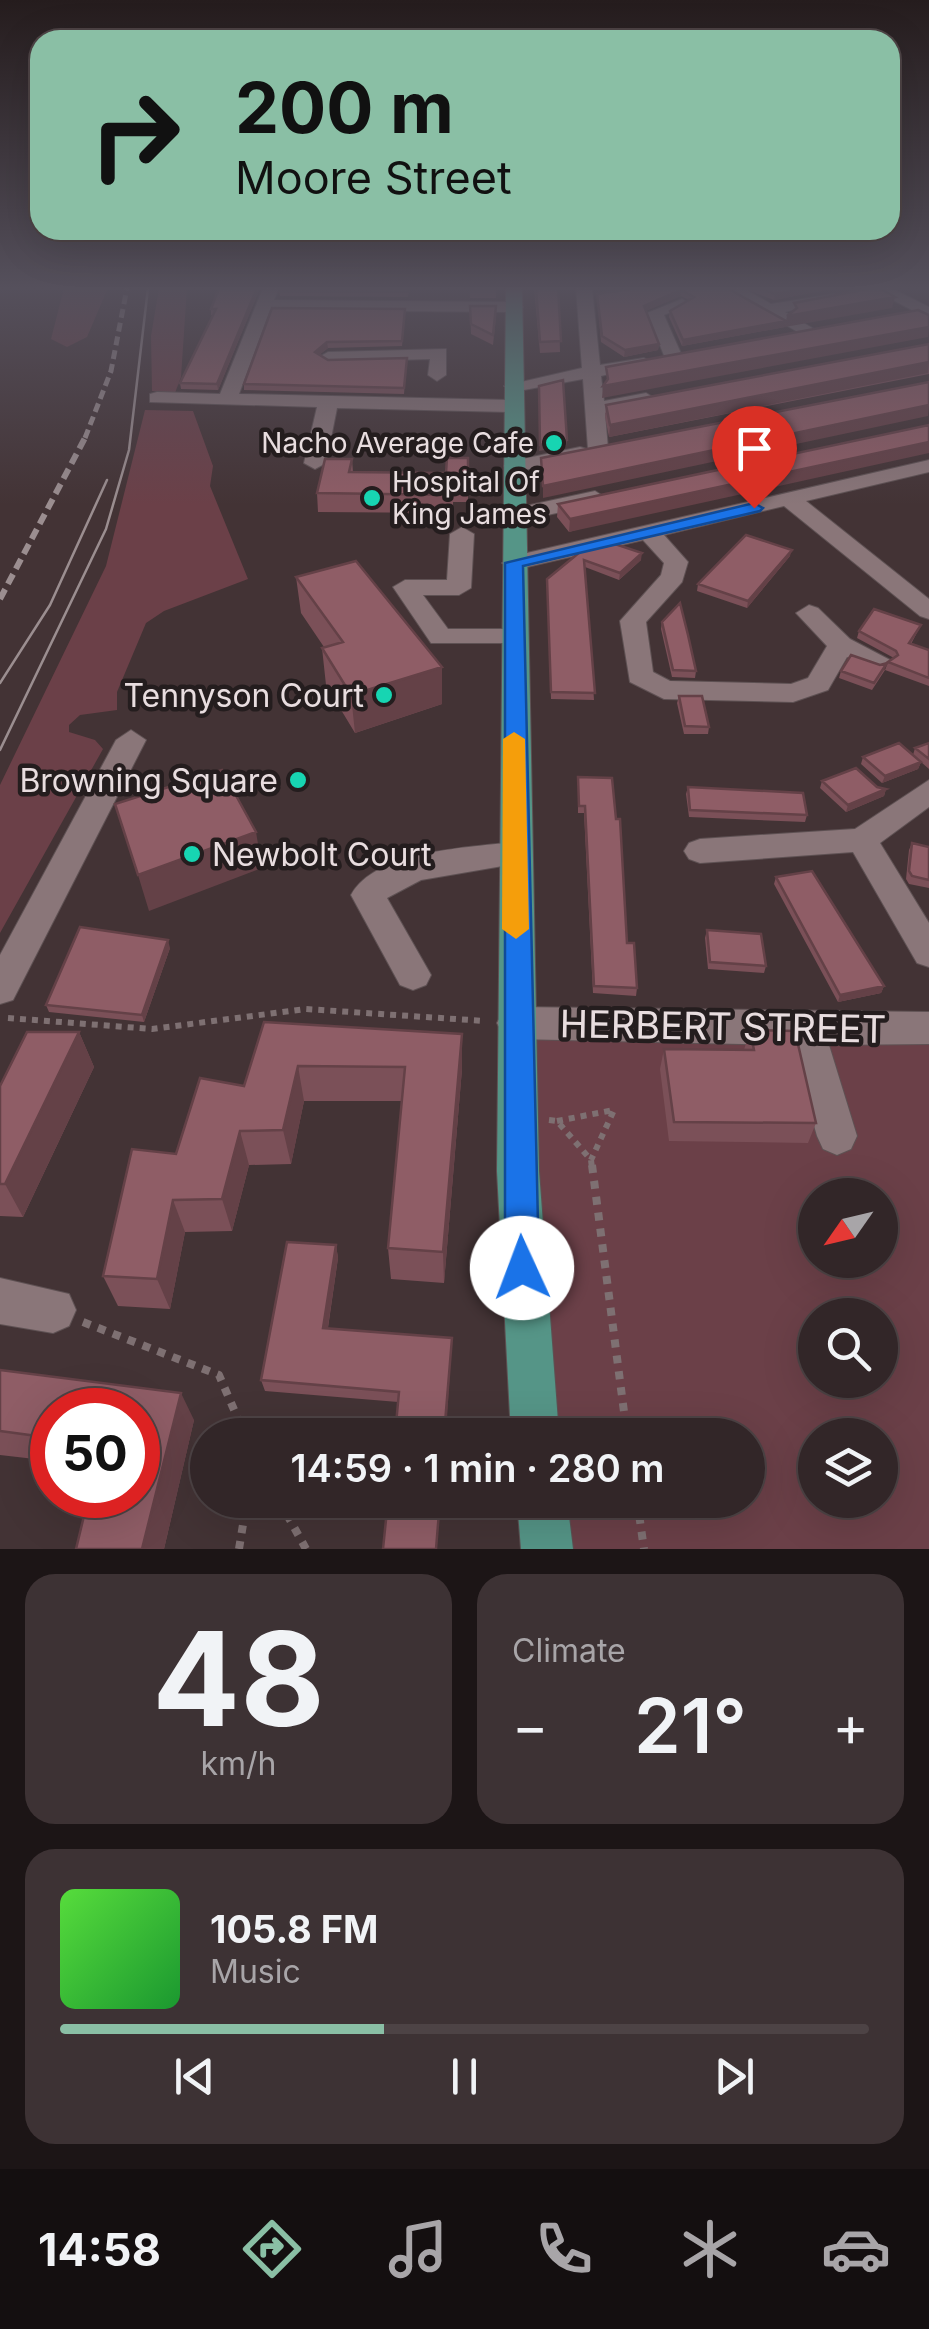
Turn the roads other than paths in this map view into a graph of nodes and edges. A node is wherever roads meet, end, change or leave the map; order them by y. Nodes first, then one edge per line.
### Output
1 (240, 360) edge
2 (437, 360) edge
3 (513, 360) edge
4 (590, 360) edge
5 (661, 360) edge
6 (591, 374) junction
7 (669, 395) edge
8 (513, 396) junction
9 (156, 398) dead end
10 (228, 400) junction
11 (328, 402) junction
12 (416, 404) junction
13 (594, 409) junction
14 (315, 463) dead end
15 (515, 466) junction
16 (925, 471) edge
17 (609, 495) edge
18 (790, 500) junction
19 (515, 516) junction
20 (648, 532) junction
21 (462, 534) dead end
22 (514, 563) junction
23 (929, 611) edge
24 (809, 613) dead end
25 (513, 638) junction
26 (840, 645) junction
27 (879, 661) edge
28 (131, 740) dead end
29 (929, 791) edge
30 (862, 840) junction
31 (700, 851) dead end
32 (515, 854) junction
33 (929, 954) edge
34 (414, 975) dead end
35 (0, 989) edge
36 (516, 1023) junction
37 (929, 1028) edge
38 (805, 1030) junction
39 (838, 1136) dead end
40 (0, 1301) edge
41 (52, 1310) road end
42 (533, 1418) edge
43 (543, 1518) edge
44 (546, 1549) edge

1 - 10 street
2 - 12 street
3 - 8 main road
4 - 6 street
5 - 6 street
6 - 8 street
6 - 13 street
7 - 13 street
8 - 12 street
8 - 15 main road
9 - 10 street
10 - 11 street
11 - 12 street
11 - 14 street
13 - 15 street
15 - 19 main road
16 - 18 street
17 - 19 street
18 - 20 street
18 - 23 street
19 - 22 main road
20 - 22 street
20 - 26 street
21 - 25 street
22 - 25 main road
24 - 26 street
25 - 32 main road
26 - 27 street
28 - 35 street
29 - 30 street
30 - 31 street
30 - 33 street
32 - 34 street
32 - 36 main road
36 - 38 street, HERBERT STREET
36 - 42 main road
37 - 38 street, HERBERT STREET
38 - 39 street
40 - 41 street
43 - 44 main road

